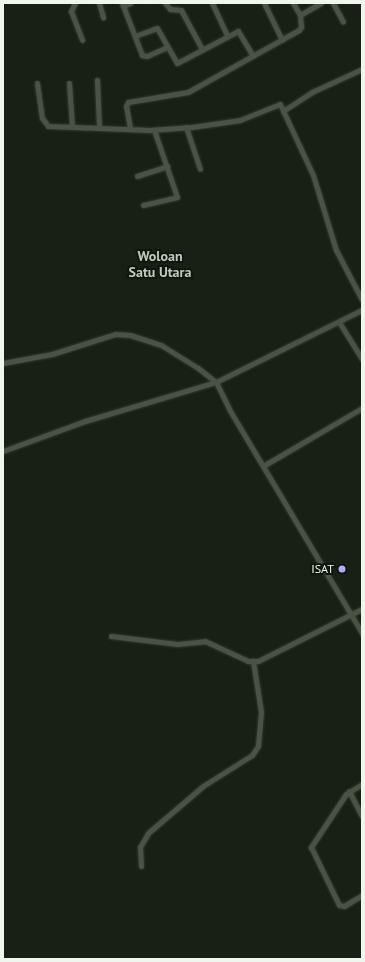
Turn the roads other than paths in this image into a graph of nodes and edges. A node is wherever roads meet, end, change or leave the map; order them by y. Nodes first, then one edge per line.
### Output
1 (75, 3) edge
2 (100, 3) edge
3 (130, 3) edge
4 (165, 3) edge
5 (212, 3) edge
6 (264, 3) edge
7 (293, 3) edge
8 (321, 3) edge
9 (333, 3) edge
10 (122, 4) edge
11 (300, 15) junction
12 (103, 17) dead end
13 (343, 22) dead end
14 (227, 35) junction
15 (134, 36) junction
16 (82, 40) dead end
17 (282, 40) junction
18 (167, 47) junction
19 (202, 48) junction
20 (253, 56) junction
21 (362, 69) edge
22 (98, 80) dead end
23 (37, 83) dead end
24 (69, 83) dead end
25 (284, 111) junction
26 (72, 126) junction
27 (99, 126) junction
28 (186, 127) junction
29 (130, 128) junction
30 (154, 130) junction
31 (166, 166) junction
32 (200, 169) dead end
33 (137, 176) dead end
34 (143, 205) dead end
35 (362, 300) edge
36 (362, 310) edge
37 (339, 322) junction
38 (362, 359) edge
39 (3, 363) edge
40 (216, 382) junction
41 (362, 408) edge
42 (3, 452) edge
43 (263, 466) junction
44 (362, 609) edge
45 (350, 615) junction
46 (362, 633) edge
47 (111, 636) dead end
48 (254, 661) junction
49 (362, 784) edge
50 (349, 791) junction
51 (362, 816) edge
52 (141, 866) dead end
53 (362, 895) edge

1 - 16 street
2 - 12 street
3 - 10 street
4 - 19 street
5 - 14 street
6 - 17 street
7 - 11 street
8 - 11 street
9 - 13 street
10 - 15 street
11 - 17 street
14 - 19 street
14 - 20 street
15 - 18 street
15 - 18 street
17 - 20 street
18 - 19 street
20 - 29 street
21 - 25 street
22 - 27 street
23 - 26 street
24 - 26 street
25 - 28 street
25 - 35 street
26 - 27 street
27 - 29 street
28 - 30 street
28 - 32 street
29 - 30 street
30 - 31 street
31 - 33 street
31 - 34 street
36 - 37 street
37 - 38 street
37 - 40 street
39 - 40 street
40 - 42 street
40 - 43 street
41 - 43 street
43 - 45 street
44 - 45 street
45 - 46 street
45 - 48 street
47 - 48 street
48 - 52 street
49 - 50 street
50 - 51 street
50 - 53 street

